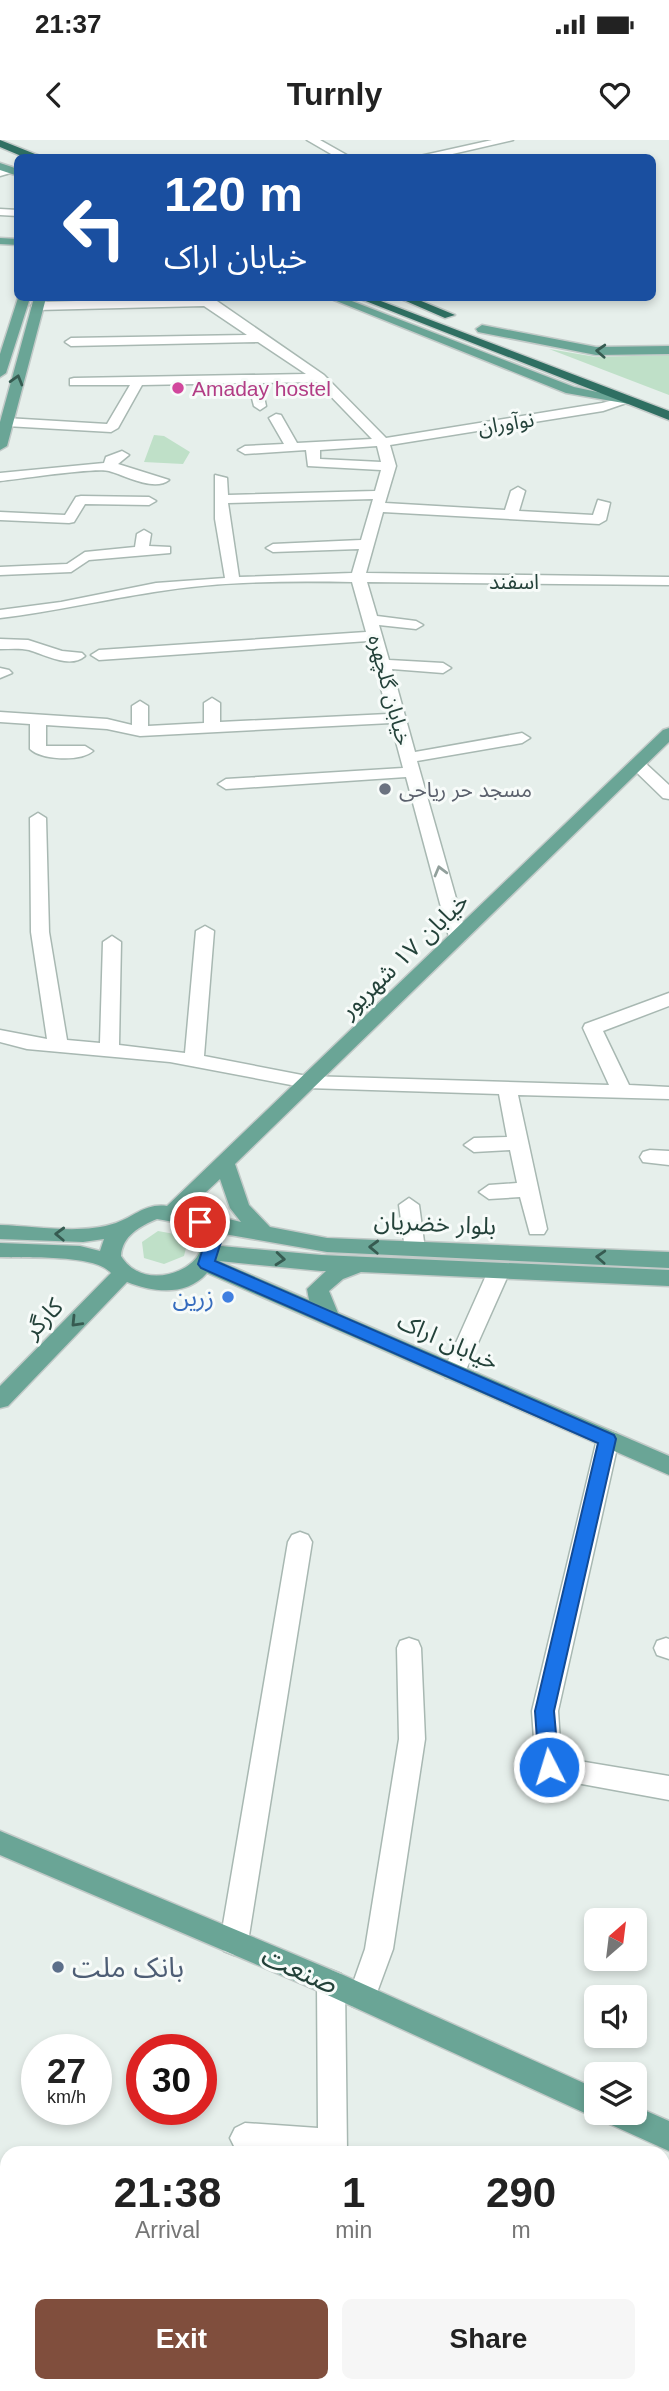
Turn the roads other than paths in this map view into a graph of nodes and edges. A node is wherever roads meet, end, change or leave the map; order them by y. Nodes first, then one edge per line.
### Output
1 (312, 140) edge
2 (508, 140) edge
3 (1, 146) edge
4 (24, 154) edge
5 (339, 154) edge
6 (436, 154) edge
7 (10, 169) edge
8 (23, 301) edge
9 (122, 301) edge
10 (206, 301) edge
11 (413, 301) edge
12 (38, 302) edge
13 (364, 303) edge
14 (456, 318) dead end
15 (475, 326) joint
16 (262, 338) junction
17 (71, 342) dead end
18 (669, 350) edge
19 (0, 373) edge
20 (320, 378) junction
21 (254, 380) junction
22 (74, 382) dead end
23 (137, 383) junction
24 (629, 400) junction
25 (669, 401) edge
26 (260, 406) dead end
27 (669, 416) edge
28 (276, 418) dead end
29 (6, 422) junction
30 (383, 442) junction
31 (0, 446) edge
32 (313, 446) junction
33 (293, 447) junction
34 (246, 450) dead end
35 (122, 455) dead end
36 (111, 466) junction
37 (388, 466) junction
38 (0, 477) edge
39 (220, 478) dead end
40 (162, 480) dead end
41 (518, 492) dead end
42 (221, 499) junction
43 (540, 500) dead end
44 (149, 501) dead end
45 (378, 501) junction
46 (603, 503) dead end
47 (0, 516) edge
48 (511, 516) junction
49 (536, 517) junction
50 (144, 534) dead end
51 (366, 544) junction
52 (273, 548) dead end
53 (166, 550) dead end
54 (141, 551) junction
55 (0, 571) edge
56 (359, 580) junction
57 (233, 581) junction
58 (669, 581) edge
59 (0, 614) edge
60 (370, 620) junction
61 (416, 625) dead end
62 (375, 636) junction
63 (0, 644) edge
64 (99, 655) dead end
65 (77, 656) dead end
66 (382, 664) junction
67 (443, 668) dead end
68 (212, 703) dead end
69 (140, 706) dead end
70 (0, 717) edge
71 (397, 718) junction
72 (38, 722) junction
73 (212, 727) junction
74 (140, 731) junction
75 (669, 733) edge
76 (522, 738) dead end
77 (85, 751) dead end
78 (637, 764) junction
79 (410, 765) junction
80 (226, 785) dead end
81 (669, 794) edge
82 (38, 818) dead end
83 (205, 931) dead end
84 (458, 936) junction
85 (113, 942) dead end
86 (669, 999) edge
87 (0, 1036) edge
88 (58, 1046) junction
89 (108, 1051) junction
90 (194, 1061) junction
91 (307, 1082) junction
92 (507, 1088) junction
93 (622, 1091) junction
94 (669, 1093) edge
95 (518, 1143) junction
96 (474, 1145) dead end
97 (224, 1163) junction
98 (528, 1189) junction
99 (489, 1192) dead end
100 (409, 1205) dead end
101 (173, 1212) junction
102 (200, 1222) junction
103 (537, 1229) dead end
104 (119, 1230) junction
105 (0, 1232) edge
106 (264, 1234) junction
107 (415, 1249) junction
108 (0, 1250) edge
109 (209, 1259) junction
110 (363, 1265) junction
111 (120, 1268) junction
112 (499, 1271) junction
113 (667, 1274) edge
114 (331, 1319) junction
115 (454, 1372) junction
116 (0, 1400) edge
117 (608, 1439) junction
118 (669, 1466) edge
119 (300, 1542) dead end
120 (409, 1648) dead end
121 (669, 1788) edge
122 (0, 1843) edge
123 (234, 1942) junction
124 (331, 1983) junction
125 (362, 1997) junction
126 (584, 2098) edge
127 (643, 2125) edge
128 (669, 2137) edge
129 (245, 2138) dead end
130 (315, 2146) edge
131 (333, 2146) edge

1 - 5 street
2 - 6 street
3 - 4 highway
3 - 7 highway
8 - 19 main road
9 - 12 street
10 - 16 street
11 - 14 highway
29 -> 12 main road
13 - 24 highway
13 - 24 main road
18 -> 15 main road
15 - 25 highway
16 - 17 street
16 - 20 street
20 - 21 street
20 - 30 street
21 - 23 street
21 - 26 street
22 - 23 street
23 - 29 street
24 - 27 highway
24 - 30 street, نوآوران
28 - 33 street
29 - 31 main road
30 - 32 street, نوآوران
30 - 37 street, خیابان گلچهره
32 - 33 street, نوآوران
32 - 37 street
33 - 34 street, نوآوران
35 - 36 street
36 - 38 street
36 - 40 street
37 - 45 street, خیابان گلچهره
39 - 42 street
41 - 48 street
42 - 45 street
42 - 57 street
43 - 49 street
44 - 47 street
45 - 48 street
45 - 51 street, خیابان گلچهره
46 - 49 street
48 - 49 street
50 - 54 street
51 - 52 street
51 - 56 street, خیابان گلچهره
53 - 54 street
54 - 55 street
56 - 57 street, اسفند
56 - 58 street, اسفند
56 - 60 street, خیابان گلچهره
57 - 59 street, اسفند
60 - 61 street
60 - 62 street, خیابان گلچهره
62 - 64 street
62 - 66 street, خیابان گلچهره
63 - 65 street
66 - 67 street
66 - 71 street, خیابان گلچهره
68 - 73 street
69 - 74 street
70 - 72 street
71 - 73 street
71 - 79 street, خیابان گلچهره
72 - 74 street
72 - 77 street
73 - 74 street
75 - 78 main road, خیابان ۱۷ شهریور
76 - 79 street
78 - 81 street
78 - 84 main road, خیابان ۱۷ شهریور
79 - 80 street
84 -> 79 street, خیابان گلچهره
82 - 88 street
83 - 90 street
84 - 91 main road, خیابان ۱۷ شهریور
85 - 89 street
86 - 93 street
87 - 88 street
88 - 89 street
89 - 90 street
90 - 91 street
91 - 92 street
91 - 97 main road, خیابان ۱۷ شهریور
92 - 93 street
92 - 95 street
93 - 94 street
95 - 96 street
95 - 98 street
97 - 101 main road, خیابان ۱۷ شهریور
97 - 106 main road
98 - 99 street
98 - 103 street
100 - 107 street
101 - 102 main road
101 - 104 main road
102 - 106 main road, بلوار خضریان
102 - 109 main road
104 -> 105 main road
104 - 111 main road
107 -> 106 main road, بلوار خضریان
113 -> 107 main road, بلوار خضریان
108 - 111 main road
109 -> 110 main road, بلوار خضریان
109 - 111 main road
109 - 114 main road, خیابان اراک
110 - 112 main road, بلوار خضریان
110 - 114 main road
111 -> 116 main road, کارگر
112 - 113 main road, بلوار خضریان
112 - 115 street
114 - 115 main road, خیابان اراک
115 - 117 main road, خیابان اراک
117 - 118 main road, خیابان اراک
117 - 121 street
119 - 123 street
120 - 125 street
122 - 123 main road, صنعت
123 - 124 main road, صنعت
124 - 125 main road, صنعت
124 - 131 street
125 - 126 main road, صنعت
127 - 128 main road
129 - 130 street

